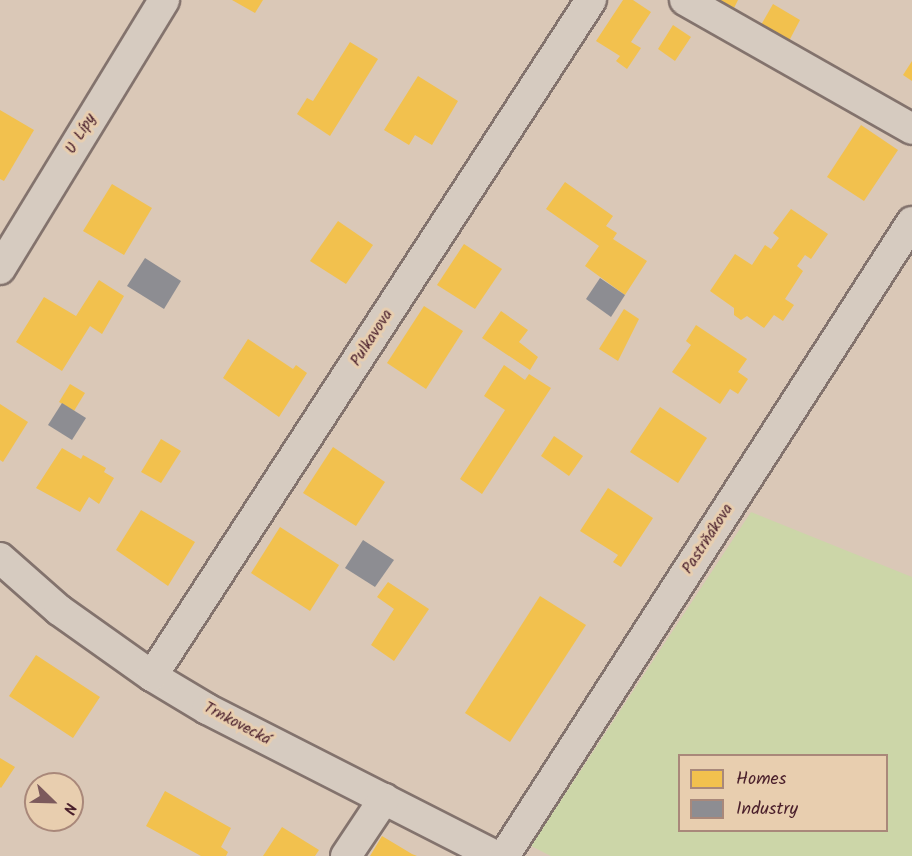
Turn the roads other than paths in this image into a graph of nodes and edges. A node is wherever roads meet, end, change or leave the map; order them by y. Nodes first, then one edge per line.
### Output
1 (164, 0) edge
2 (591, 0) edge
3 (685, 0) edge
4 (912, 129) edge
5 (912, 222) edge
6 (0, 269) edge
7 (0, 558) edge
8 (152, 676) junction
9 (384, 799) junction
10 (346, 856) edge
11 (495, 856) edge
12 (504, 856) edge

1 - 6 street, U Lípy
2 - 8 street, Pulkavova
3 - 4 street
5 - 12 street, Pastrňákova
7 - 8 street, Trnkovecká
8 - 9 street, Trnkovecká
9 - 10 street
9 - 11 street, Trnkovecká

